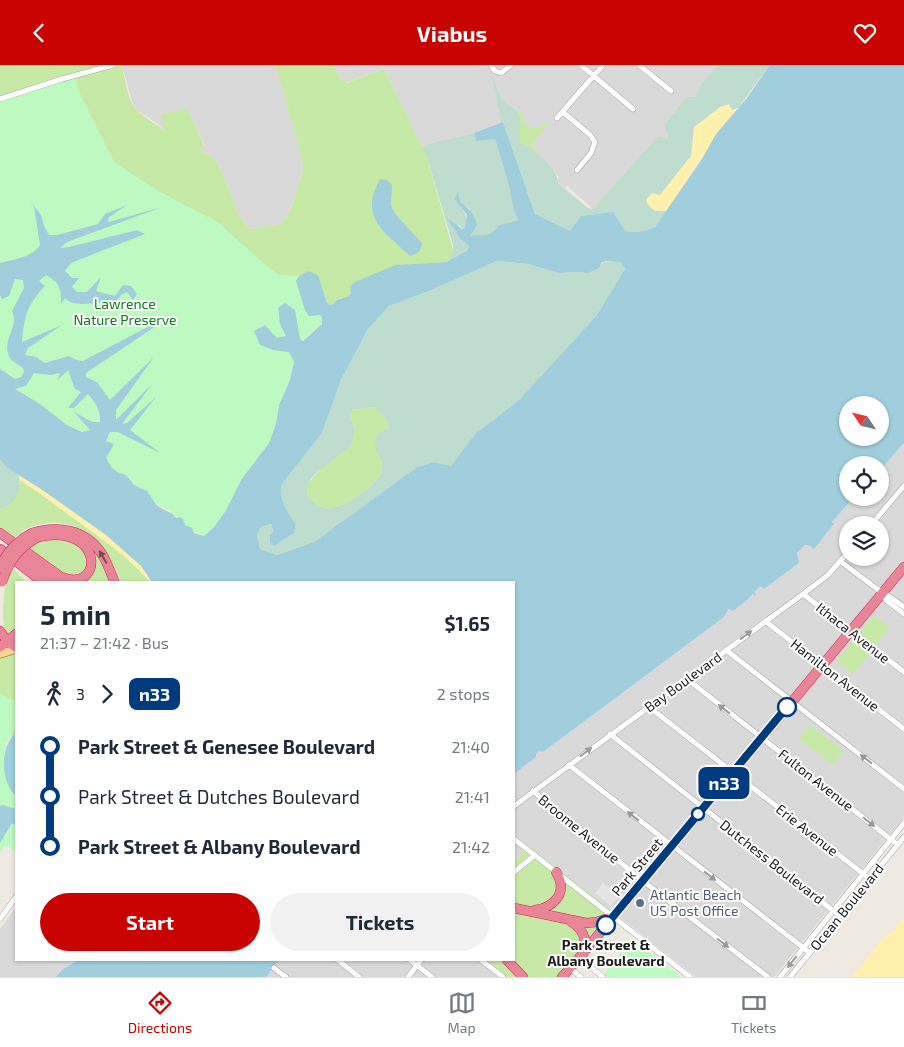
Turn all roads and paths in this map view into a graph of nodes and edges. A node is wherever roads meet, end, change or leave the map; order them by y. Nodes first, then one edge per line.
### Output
1 (113, 65) edge
2 (511, 65) edge
3 (582, 65) edge
4 (603, 65) edge
5 (639, 65) edge
6 (492, 67) edge
7 (594, 75) junction
8 (671, 91) dead end
9 (0, 99) edge
10 (633, 109) dead end
11 (562, 112) junction
12 (558, 118) dead end
13 (577, 170) dead end
14 (904, 486) edge
15 (879, 516) edge
16 (0, 533) edge
17 (35, 535) junction
18 (0, 539) edge
19 (0, 549) edge
20 (839, 562) edge
21 (847, 566) edge
22 (904, 567) edge
23 (0, 568) edge
24 (41, 581) edge
25 (54, 581) edge
26 (114, 581) edge
27 (1, 586) edge
28 (882, 592) junction
29 (803, 594) junction
30 (904, 607) edge
31 (904, 615) edge
32 (765, 621) junction
33 (851, 630) junction
34 (0, 631) edge
35 (15, 635) edge
36 (3, 644) edge
37 (15, 648) edge
38 (15, 648) edge
39 (726, 650) junction
40 (0, 654) edge
41 (822, 665) junction
42 (904, 672) edge
43 (687, 679) junction
44 (792, 701) junction
45 (649, 707) junction
46 (904, 729) edge
47 (610, 734) junction
48 (761, 738) junction
49 (569, 765) junction
50 (733, 772) junction
51 (904, 789) edge
52 (533, 791) junction
53 (515, 805) edge
54 (703, 808) junction
55 (904, 823) edge
56 (904, 837) edge
57 (891, 839) junction
58 (515, 840) edge
59 (898, 845) junction
60 (672, 846) junction
61 (535, 855) junction
62 (515, 871) edge
63 (556, 871) junction
64 (863, 874) junction
65 (870, 879) junction
66 (643, 881) junction
67 (15, 898) edge
68 (515, 909) edge
69 (530, 911) junction
70 (834, 911) junction
71 (614, 916) junction
72 (840, 916) junction
73 (562, 918) junction
74 (0, 919) edge
75 (804, 948) junction
76 (810, 953) junction
77 (579, 958) junction
78 (339, 961) edge
79 (411, 961) edge
80 (420, 961) edge
81 (482, 961) edge
82 (508, 961) edge
83 (417, 965) junction
84 (274, 968) dead end
85 (566, 973) edge
86 (521, 976) edge
87 (286, 977) edge
88 (360, 977) edge
89 (408, 977) edge
90 (432, 977) edge
91 (503, 977) edge
92 (581, 977) edge
93 (603, 977) edge
94 (690, 977) edge
95 (768, 977) edge
96 (780, 977) edge
97 (790, 977) edge

1 - 9 street
2 - 6 street
3 - 7 street
4 - 7 street
5 - 8 street
7 - 10 street
7 - 11 street
11 - 12 street
11 - 13 street
14 - 15 street
16 - 17 highway
17 - 23 highway, bridge
26 -> 17 highway
17 - 27 highway, bridge
18 - 25 highway
19 - 24 highway
20 - 29 street, Bay Boulevard
21 - 28 street
22 - 28 highway, Park Street
28 - 30 street
28 - 31 street
28 - 33 highway, Park Street
29 - 32 street, Bay Boulevard
29 - 33 street, Ithaca Avenue
39 -> 32 street, Bay Boulevard
32 - 41 street, Hamilton Avenue
33 - 41 highway, Park Street
33 - 42 street, Ithaca Avenue
34 - 36 highway
35 - 36 highway
36 - 37 highway
38 - 40 main road
39 - 43 street, Bay Boulevard
39 - 44 street
41 - 44 highway, Park Street
41 - 46 street, Hamilton Avenue
43 - 45 street, Bay Boulevard
48 -> 43 street, Fulton Avenue
44 - 48 highway, Park Street
51 -> 44 street
45 - 47 street, Bay Boulevard
45 - 50 street, Erie Avenue
49 -> 47 street, Bay Boulevard
47 - 54 street, Dutchess Boulevard
48 - 50 highway, Park Street
48 -> 57 street, Fulton Avenue
49 - 52 street, Bay Boulevard
60 -> 49 street
50 - 54 highway, Park Street
50 - 64 street, Erie Avenue
52 - 53 street, Bay Boulevard
52 - 66 street, Broome Avenue
54 - 60 highway, Park Street
54 - 70 street, Dutchess Boulevard
55 - 57 street, Ocean Boulevard
56 - 59 street, Ocean Boulevard
57 - 59 street, Fulton Avenue
57 - 64 street, Ocean Boulevard
58 - 61 street
59 - 65 street, Ocean Boulevard
60 - 66 highway, Park Street
60 -> 75 street
61 - 62 street
61 - 63 street
63 - 69 highway
63 - 71 street
64 - 65 street, Erie Avenue
64 - 70 street, Ocean Boulevard
65 - 72 street, Ocean Boulevard
66 - 71 highway, Park Street
66 -> 95 street, Broome Avenue
67 - 74 street
68 - 69 highway
69 - 73 highway
70 - 72 street, Dutchess Boulevard
70 - 75 street, Ocean Boulevard
71 - 73 highway
71 - 77 highway, Park Street
71 - 94 street
72 - 76 street, Ocean Boulevard
73 - 77 highway
75 - 76 street
75 -> 96 street, Ocean Boulevard
76 - 97 street, Ocean Boulevard
77 - 85 highway, Park Street
77 - 93 street
78 - 88 street
79 - 83 street
80 - 83 street
81 - 91 street
82 - 86 highway
83 - 89 street
83 - 90 street
84 - 87 street
85 - 92 street

